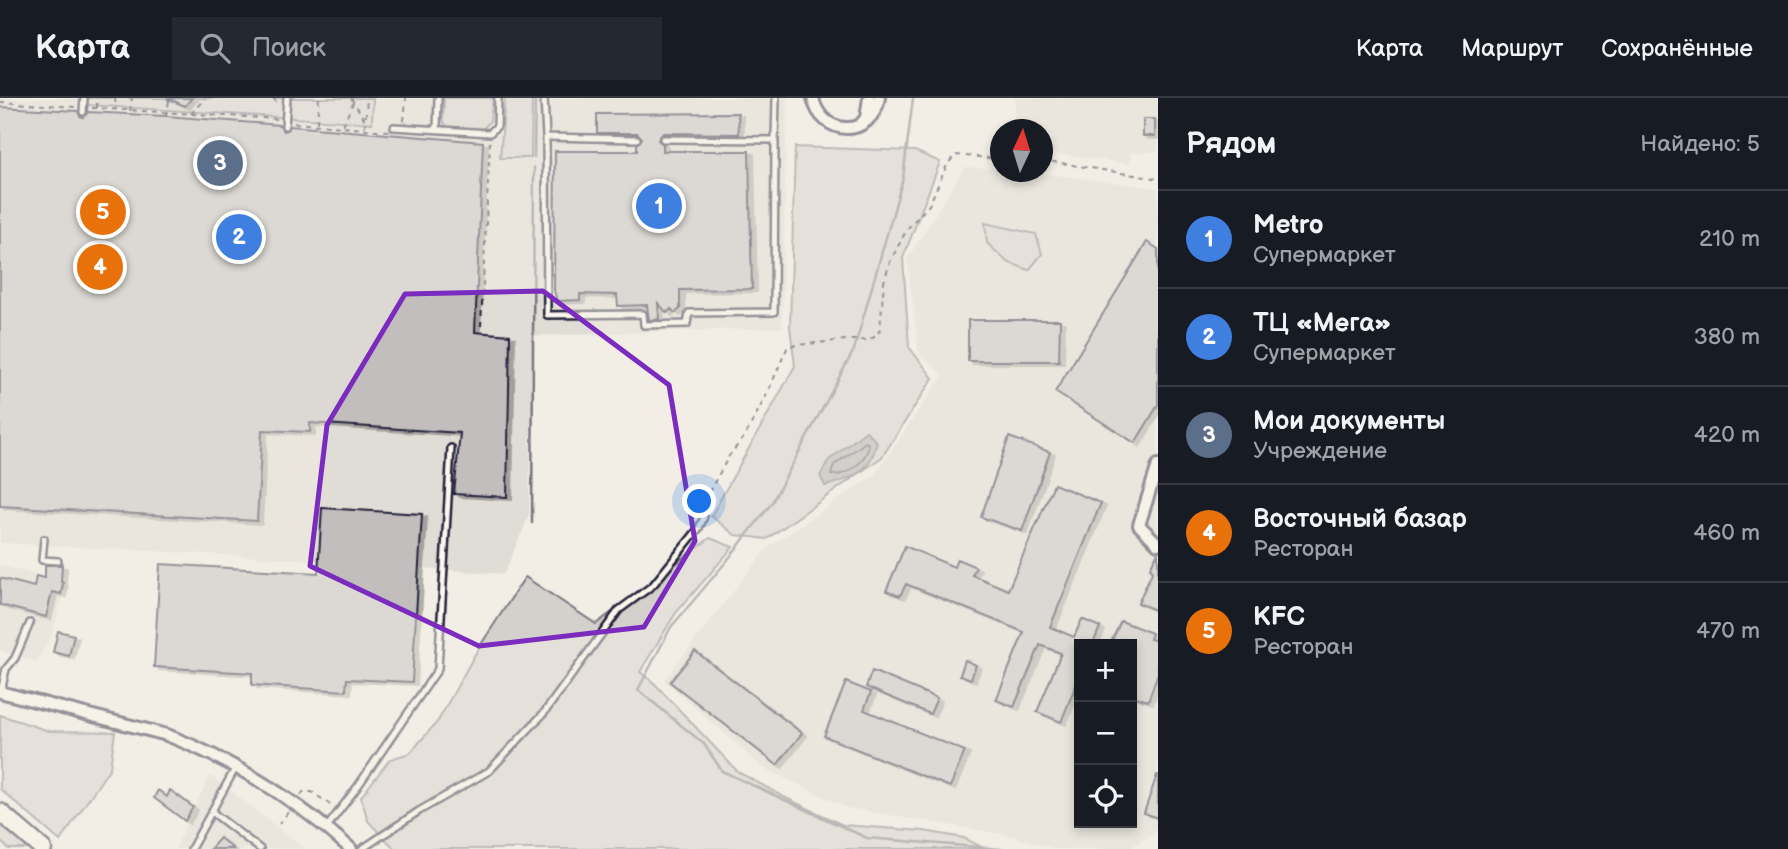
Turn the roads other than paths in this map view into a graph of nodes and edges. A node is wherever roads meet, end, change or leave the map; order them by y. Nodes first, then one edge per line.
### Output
1 (84, 98) edge
2 (287, 98) edge
3 (438, 98) edge
4 (498, 98) edge
5 (544, 98) edge
6 (776, 98) edge
7 (813, 98) edge
8 (869, 98) edge
9 (880, 98) edge
10 (83, 109) road end
11 (286, 123) road end
12 (856, 127) junction
13 (391, 129) road end
14 (437, 129) junction
15 (546, 137) junction
16 (637, 139) dead end
17 (663, 139) dead end
18 (775, 140) junction
19 (450, 448) dead end
20 (1158, 465) edge
21 (701, 508) road end
22 (44, 539) dead end
23 (1158, 544) edge
24 (58, 561) dead end
25 (30, 623) dead end
26 (3, 668) edge
27 (0, 692) edge
28 (236, 767) junction
29 (212, 811) junction
30 (0, 812) edge
31 (327, 827) junction
32 (43, 849) edge
33 (191, 849) edge
34 (260, 849) edge
35 (351, 849) edge
36 (362, 849) edge

1 - 10 lane
2 - 11 lane
3 - 14 lane
4 - 14 lane
5 - 15 lane
6 - 18 lane
7 - 12 street
8 - 12 street
9 - 12 street
13 - 14 lane
15 - 16 lane
15 - 18 lane
17 - 18 lane
19 - 31 lane
20 - 23 street
21 - 36 lane
22 - 24 lane
25 - 26 lane
26 - 27 lane
27 - 28 street
28 - 29 lane
28 - 31 street
29 - 33 lane
29 - 34 lane
30 - 32 main road
31 - 35 street

